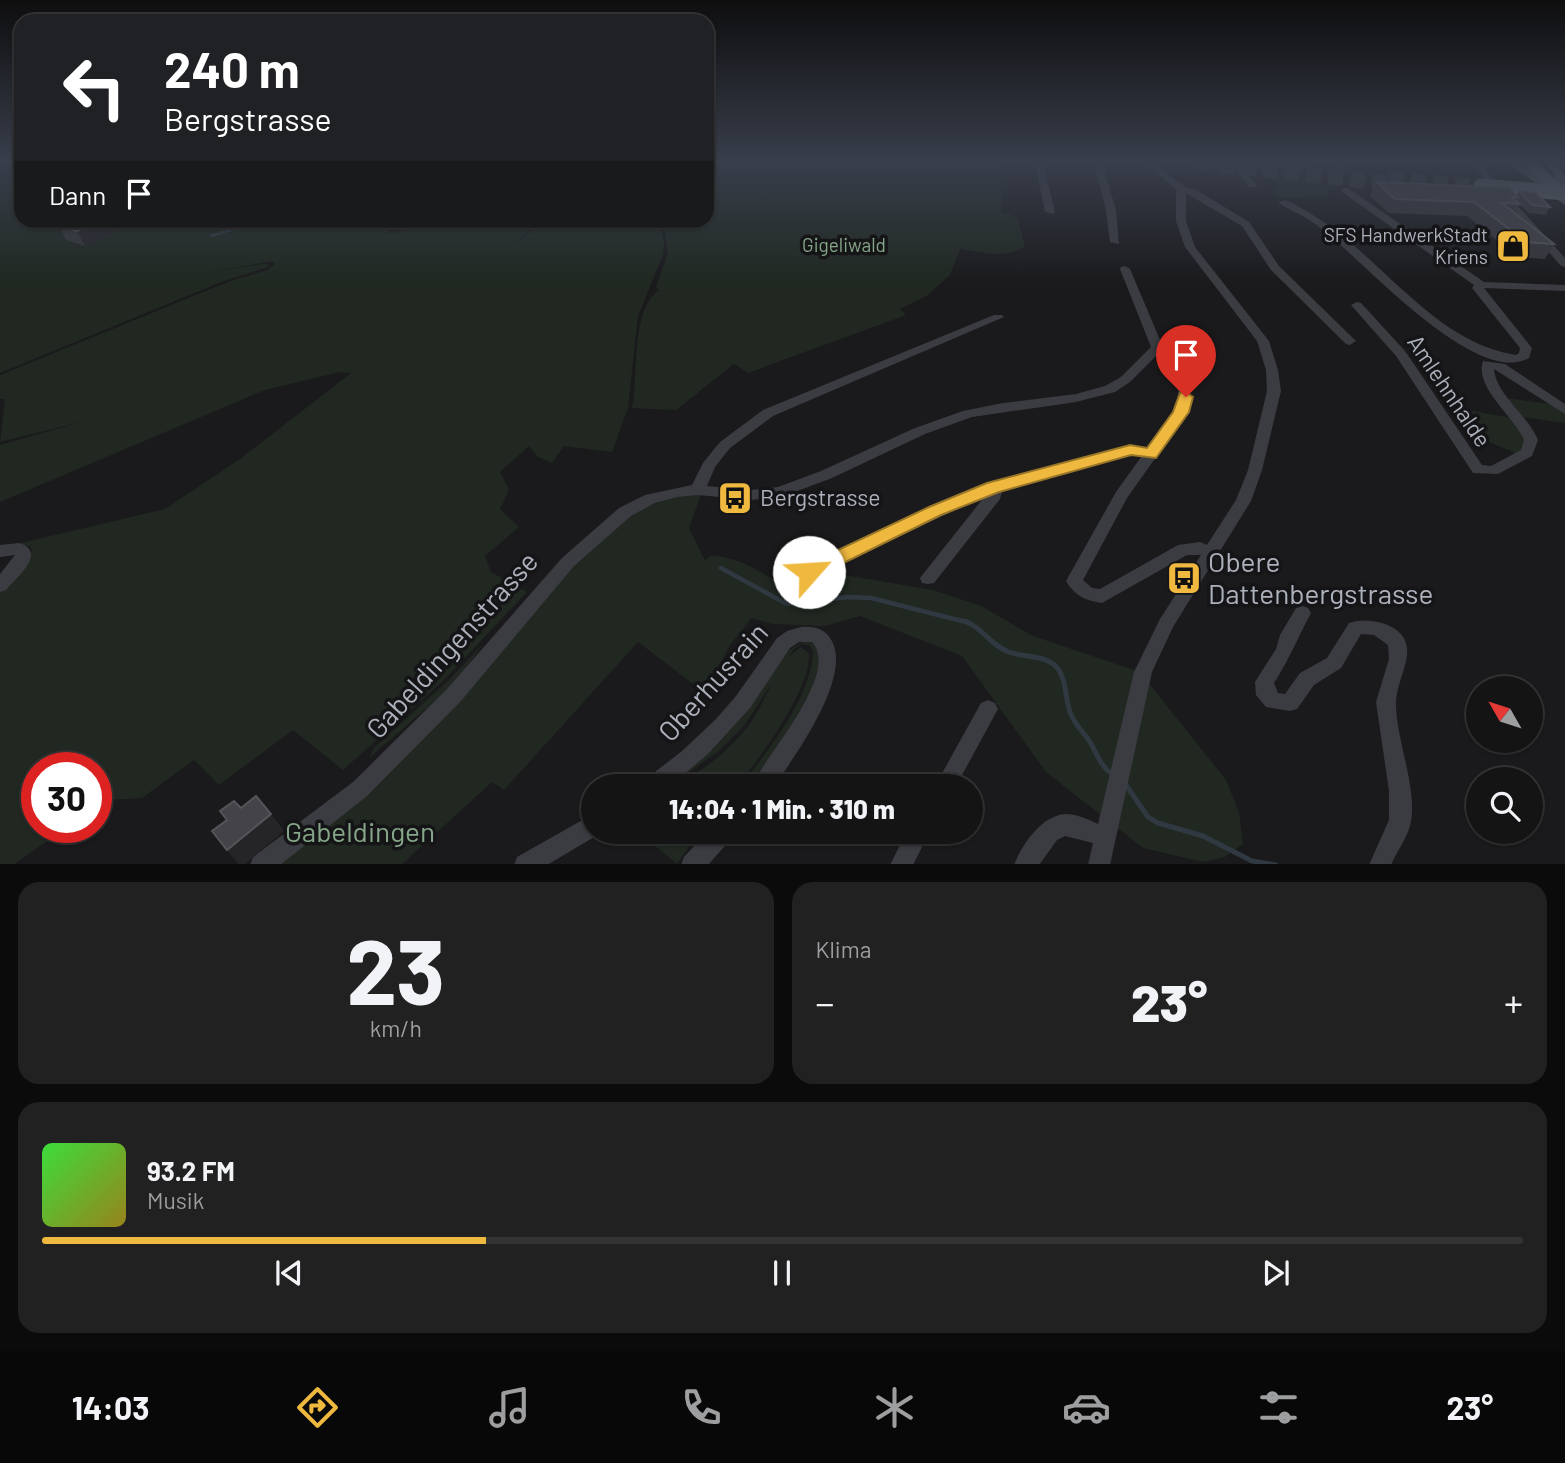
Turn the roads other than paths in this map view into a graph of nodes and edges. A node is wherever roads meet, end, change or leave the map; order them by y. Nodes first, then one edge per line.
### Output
1 (1048, 203) edge
2 (1109, 203) edge
3 (1181, 203) edge
4 (1212, 203) edge
5 (1286, 203) edge
6 (1364, 203) edge
7 (1504, 203) edge
8 (1050, 212) dead end
9 (1115, 242) dead end
10 (1565, 264) edge
11 (1125, 270) dead end
12 (1481, 285) junction
13 (1565, 288) edge
14 (1357, 305) dead end
15 (998, 317) dead end
16 (1350, 341) dead end
17 (1158, 349) junction
18 (1565, 410) edge
19 (1151, 454) junction
20 (993, 488) junction
21 (698, 489) junction
22 (0, 551) edge
23 (1213, 554) junction
24 (809, 572) dead end
25 (928, 578) dead end
26 (0, 585) edge
27 (1302, 613) dead end
28 (988, 709) dead end
29 (668, 774) edge
30 (770, 774) edge
31 (952, 774) edge
32 (581, 832) edge
33 (1104, 837) junction
34 (711, 844) edge
35 (912, 844) edge
36 (261, 864) edge
37 (524, 864) edge
38 (692, 864) edge
39 (901, 864) edge
40 (1025, 864) edge
41 (1099, 864) edge
42 (1380, 864) edge

1 - 8 street
2 - 9 street
3 - 23 street
4 - 16 street
5 - 12 street
6 - 12 street
7 - 10 street
11 - 17 street
12 - 13 street
14 - 18 street, Amlehnhalde
15 - 21 street
17 - 19 street
17 - 21 street
19 - 20 street
19 - 23 street
20 - 24 street
20 - 25 street
21 - 36 street, Gabeldingenstrasse
22 - 26 street
23 - 33 street
27 - 42 street
28 - 31 street
29 - 30 street, Oberhusrain
32 - 37 street
33 - 40 street
33 - 41 street
34 - 38 street
35 - 39 street

